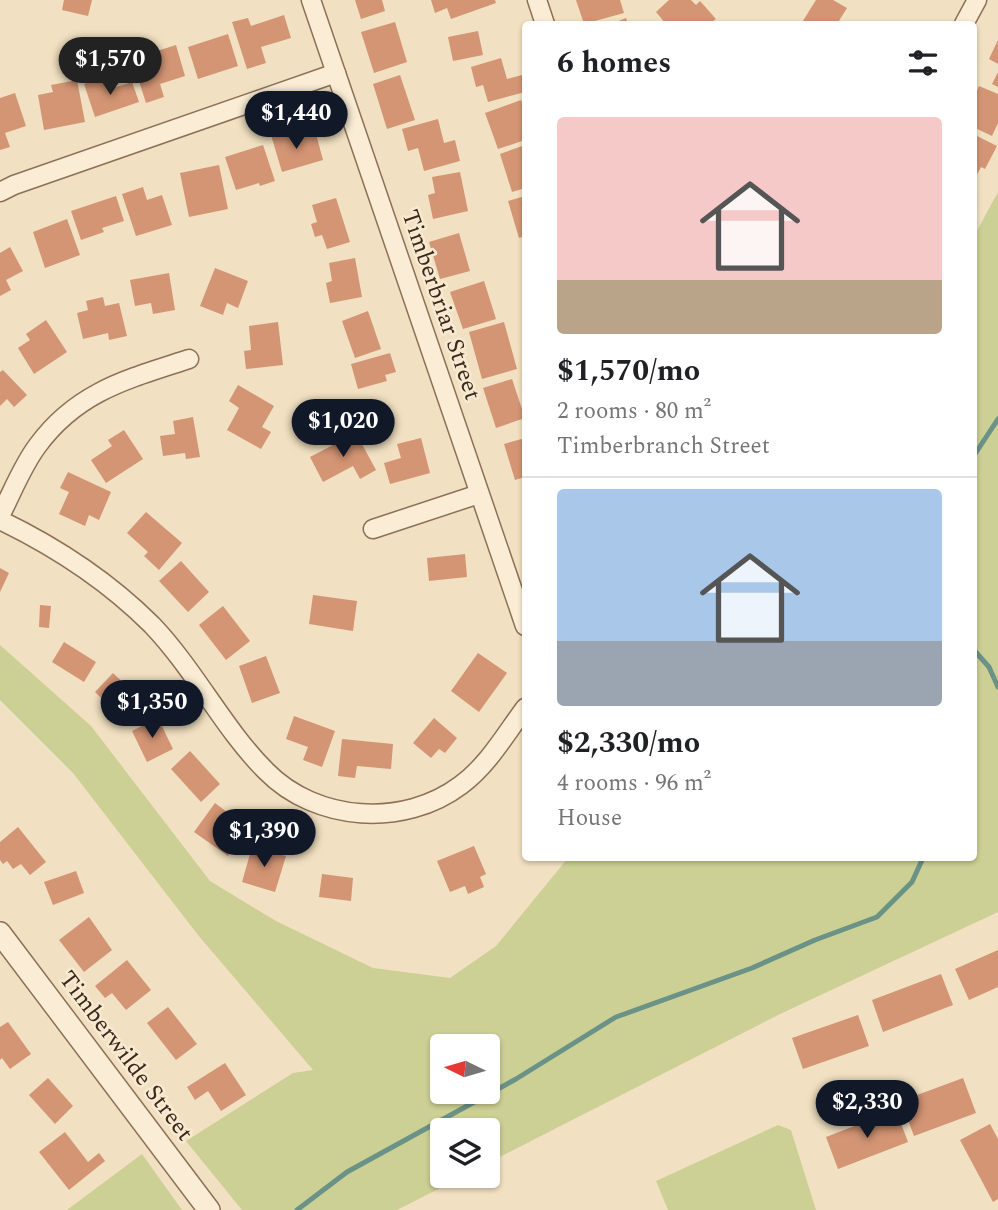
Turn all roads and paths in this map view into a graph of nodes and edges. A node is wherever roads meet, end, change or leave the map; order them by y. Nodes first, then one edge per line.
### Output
1 (311, 0) edge
2 (537, 0) edge
3 (977, 0) edge
4 (544, 21) edge
5 (966, 21) edge
6 (336, 73) junction
7 (0, 192) edge
8 (189, 359) dead end
9 (479, 494) junction
10 (0, 518) edge
11 (373, 529) dead end
12 (522, 617) edge
13 (522, 712) edge
14 (0, 933) edge
15 (209, 1210) edge

1 - 6 street, Timberbriar Street
2 - 4 street
3 - 5 street
6 - 7 street
6 - 9 street, Timberbriar Street
8 - 10 street
9 - 11 street
9 - 12 street, Timberbriar Street
10 - 13 street
14 - 15 street, Timberwilde Street

